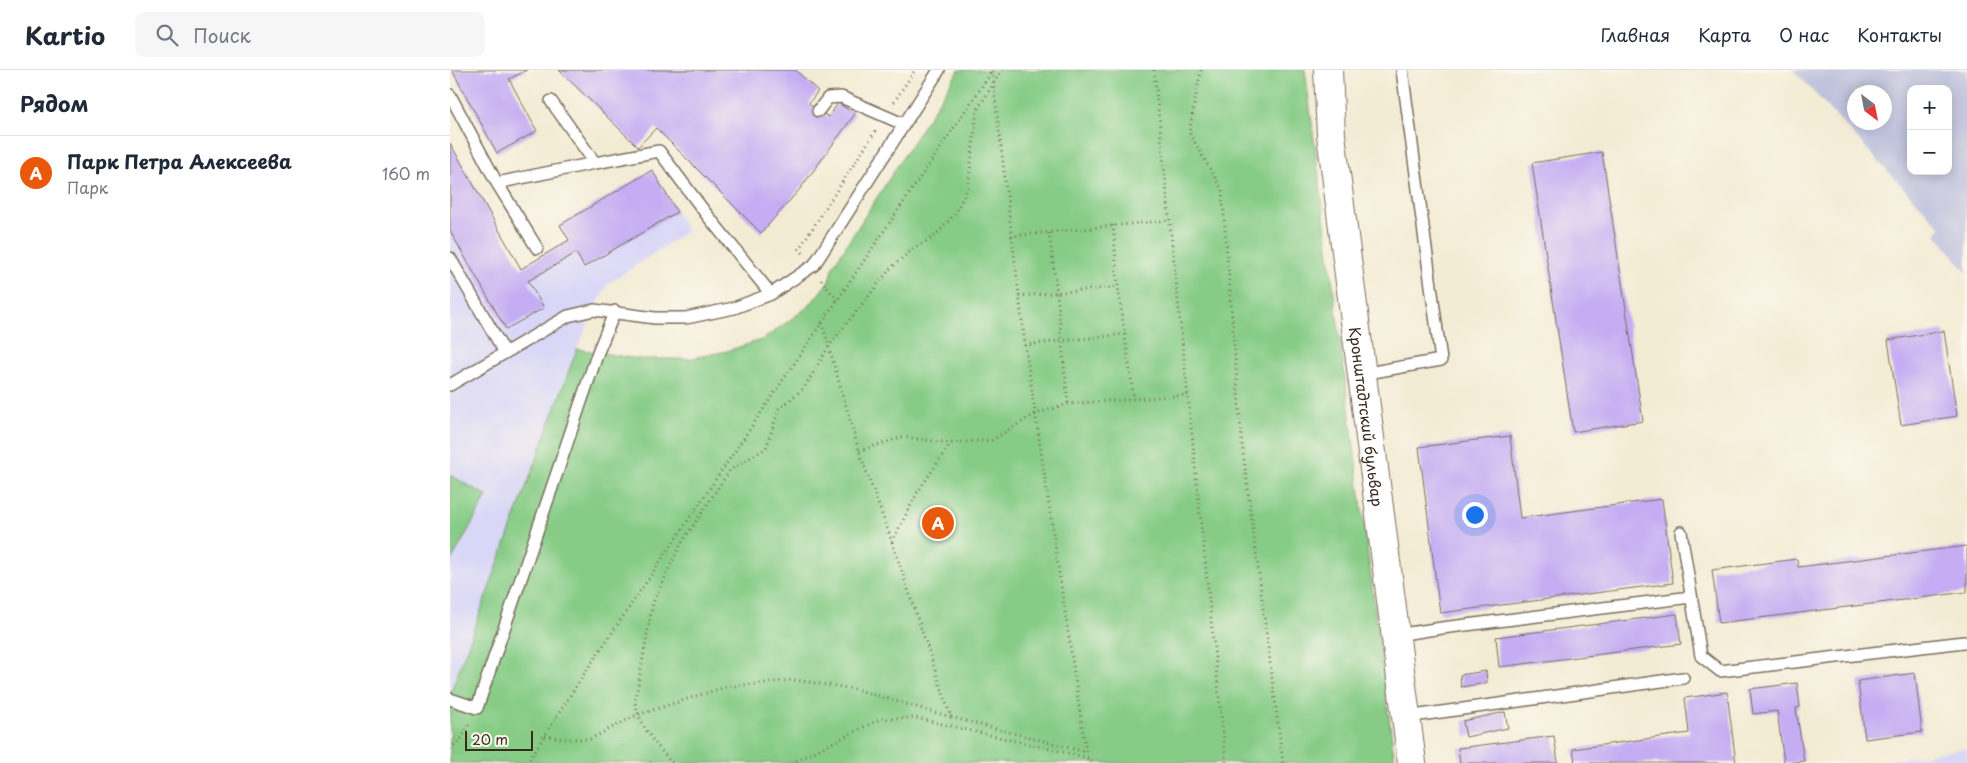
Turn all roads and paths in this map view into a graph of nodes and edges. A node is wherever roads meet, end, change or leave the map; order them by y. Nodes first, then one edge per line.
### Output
1 (938, 70) edge
2 (1002, 70) edge
3 (1154, 70) edge
4 (1201, 70) edge
5 (1328, 70) edge
6 (1402, 70) edge
7 (993, 71) edge
8 (994, 82) junction
9 (450, 95) edge
10 (551, 101) dead end
11 (818, 111) dead end
12 (903, 124) junction
13 (595, 163) junction
14 (498, 183) junction
15 (1170, 220) junction
16 (1113, 225) junction
17 (1049, 233) junction
18 (1012, 236) junction
19 (537, 248) dead end
20 (450, 258) edge
21 (1118, 287) junction
22 (1057, 293) junction
23 (771, 294) junction
24 (1019, 296) junction
25 (615, 311) junction
26 (822, 323) junction
27 (1125, 334) junction
28 (1062, 340) junction
29 (1025, 345) junction
30 (829, 346) junction
31 (506, 353) junction
32 (1362, 374) junction
33 (450, 385) edge
34 (1188, 395) junction
35 (1134, 399) junction
36 (1068, 404) junction
37 (1035, 414) junction
38 (951, 443) junction
39 (859, 451) junction
40 (1681, 532) dead end
41 (892, 542) junction
42 (1691, 597) junction
43 (1396, 635) junction
44 (1964, 642) dead end
45 (1683, 678) dead end
46 (450, 698) edge
47 (477, 708) junction
48 (637, 715) junction
49 (1406, 716) junction
50 (951, 717) junction
51 (545, 736) junction
52 (450, 749) edge
53 (527, 763) edge
54 (672, 763) edge
55 (792, 763) edge
56 (1095, 763) edge
57 (1226, 763) edge
58 (1282, 763) edge
59 (1412, 763) edge

1 - 12 lane
2 - 8 path
3 - 15 path
4 - 58 path
5 - 32 main road, Кронштадтский бульвар
6 - 32 lane
7 - 8 path
7 - 26 path
8 - 18 path
8 - 30 path
9 - 14 lane
10 - 13 lane
11 - 12 lane
12 - 23 lane
13 - 14 lane
13 - 23 lane
14 - 19 lane
15 - 16 path
15 - 34 path
16 - 17 path
16 - 21 path
17 - 18 path
17 - 22 path
18 - 24 path
20 - 31 lane
21 - 22 path
21 - 27 path
22 - 24 path
22 - 28 path
23 - 25 lane
24 - 29 path
25 - 31 lane
25 - 47 lane
26 - 30 path
26 - 51 path
27 - 28 path
27 - 35 path
28 - 29 path
28 - 36 path
29 - 37 path
30 - 39 path
30 - 48 path
31 - 33 lane
32 - 43 main road, Кронштадтский бульвар
34 - 35 path
34 - 57 path
35 - 36 path
36 - 37 path
37 - 38 path
37 - 50 path
38 - 39 path
38 - 41 path
39 - 41 path
40 - 42 lane
41 - 50 path
42 - 43 lane
42 - 44 lane
43 - 49 main road, Кронштадтский бульвар
45 - 49 lane
46 - 47 lane
47 - 52 path
48 - 50 path
48 - 51 path
48 - 54 path
49 - 59 main road, Кронштадтский бульвар
51 - 53 path
55 - 56 path

